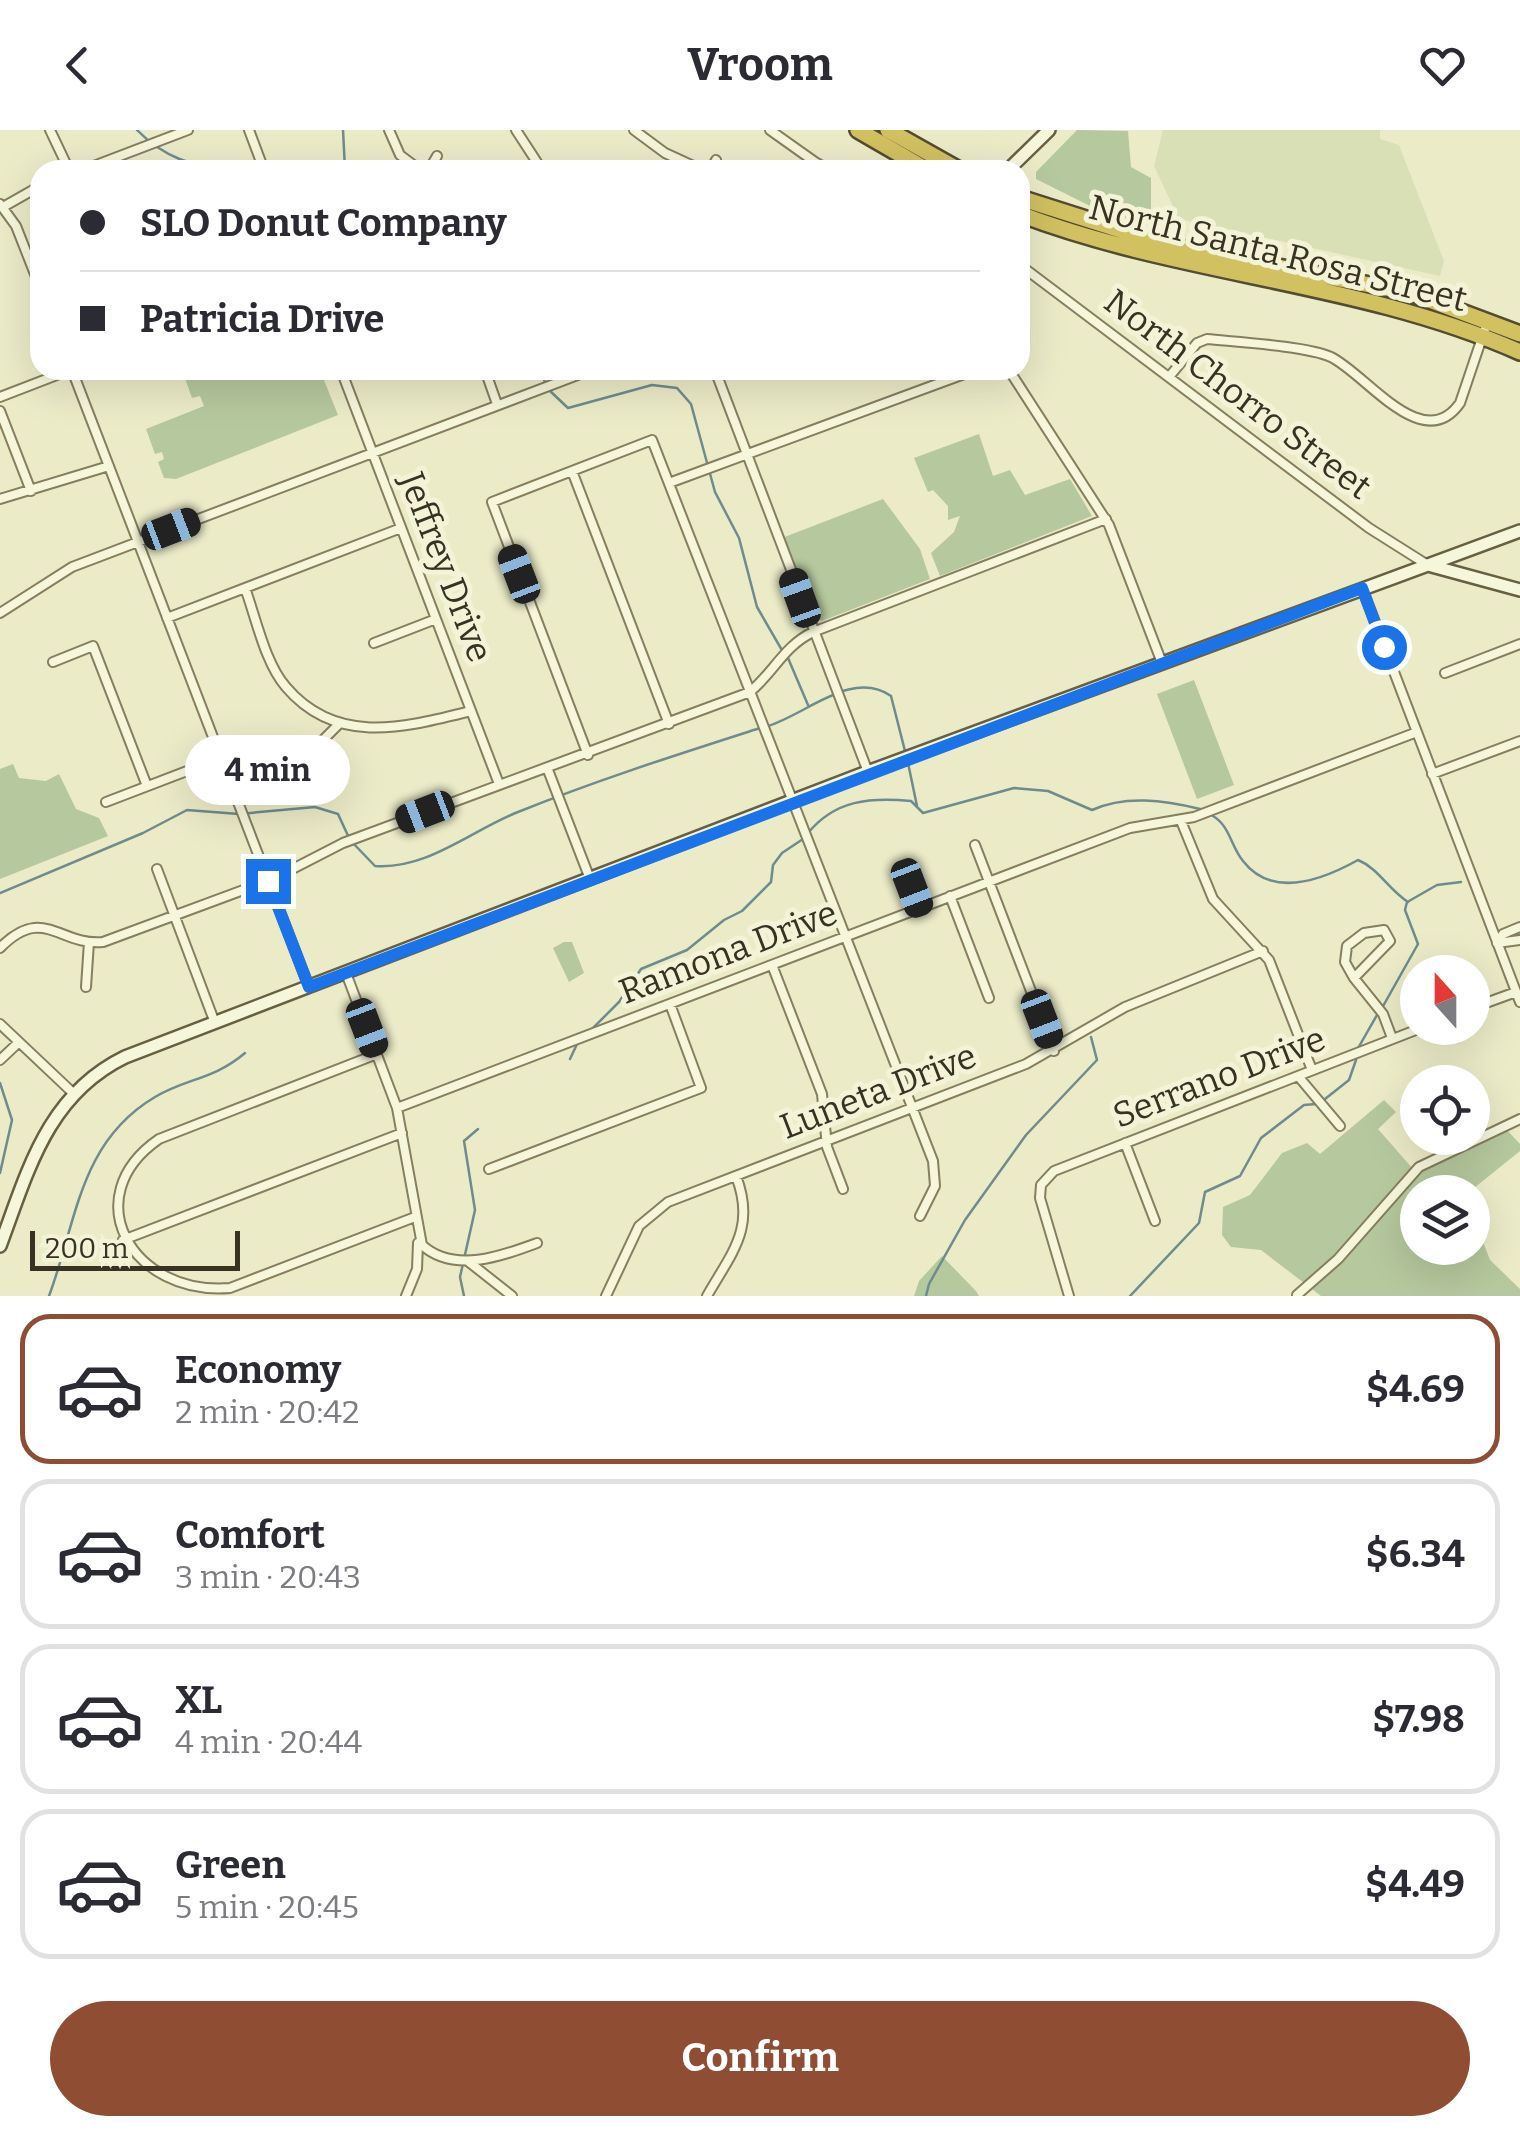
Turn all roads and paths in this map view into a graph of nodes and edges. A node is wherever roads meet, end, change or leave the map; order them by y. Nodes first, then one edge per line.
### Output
1 (50, 130) edge
2 (188, 130) edge
3 (248, 130) edge
4 (389, 130) edge
5 (516, 130) edge
6 (634, 130) edge
7 (770, 130) edge
8 (858, 130) edge
9 (888, 130) edge
10 (1049, 130) edge
11 (436, 156) dead end
12 (64, 160) edge
13 (109, 160) edge
14 (260, 160) edge
15 (407, 160) edge
16 (434, 160) edge
17 (536, 160) edge
18 (681, 160) edge
19 (806, 160) edge
20 (910, 160) edge
21 (941, 160) edge
22 (1018, 160) edge
23 (30, 191) edge
24 (1030, 201) edge
25 (2, 206) edge
26 (1030, 217) edge
27 (30, 257) edge
28 (1030, 273) edge
29 (1485, 328) junction
30 (1520, 334) edge
31 (1520, 352) edge
32 (1169, 377) junction
33 (45, 380) edge
34 (75, 380) edge
35 (344, 380) edge
36 (489, 380) edge
37 (563, 380) edge
38 (719, 380) edge
39 (948, 380) edge
40 (1015, 380) edge
41 (0, 397) edge
42 (498, 404) junction
43 (0, 411) edge
44 (372, 452) junction
45 (746, 454) junction
46 (108, 466) junction
47 (572, 471) junction
48 (668, 483) junction
49 (31, 491) junction
50 (0, 499) edge
51 (1106, 520) junction
52 (401, 528) junction
53 (1520, 531) edge
54 (138, 542) junction
55 (1426, 564) junction
56 (245, 588) junction
57 (1362, 588) junction
58 (1520, 590) edge
59 (0, 613) edge
60 (167, 618) junction
61 (436, 619) junction
62 (813, 632) junction
63 (374, 642) dead end
64 (1520, 644) edge
65 (53, 662) dead end
66 (1162, 663) junction
67 (1444, 673) dead end
68 (750, 692) junction
69 (471, 711) junction
70 (340, 724) junction
71 (669, 724) junction
72 (1417, 732) junction
73 (1520, 742) edge
74 (588, 755) junction
75 (221, 758) junction
76 (548, 770) junction
77 (868, 772) junction
78 (1432, 774) junction
79 (499, 784) junction
80 (146, 786) junction
81 (233, 788) junction
82 (106, 802) dead end
83 (795, 802) junction
84 (1182, 821) junction
85 (975, 845) dead end
86 (904, 867) dead end
87 (158, 869) dead end
88 (590, 879) junction
89 (268, 881) junction
90 (989, 882) junction
91 (950, 896) junction
92 (920, 908) junction
93 (173, 916) junction
94 (1520, 927) edge
95 (847, 936) junction
96 (1520, 940) edge
97 (89, 942) junction
98 (1497, 943) junction
99 (0, 948) edge
100 (1263, 951) junction
101 (772, 965) junction
102 (346, 972) junction
103 (1354, 978) junction
104 (86, 987) dead end
105 (309, 987) junction
106 (1516, 992) junction
107 (989, 998) dead end
108 (1490, 1001) edge
109 (1520, 1002) edge
110 (670, 1004) junction
111 (215, 1023) junction
112 (0, 1024) edge
113 (1400, 1035) edge
114 (1392, 1038) junction
115 (18, 1043) junction
116 (1054, 1051) junction
117 (377, 1054) junction
118 (0, 1060) edge
119 (1312, 1070) junction
120 (1298, 1076) junction
121 (73, 1093) junction
122 (397, 1108) junction
123 (912, 1108) junction
124 (1520, 1119) edge
125 (1340, 1126) dead end
126 (402, 1134) junction
127 (826, 1141) junction
128 (1125, 1142) junction
129 (488, 1170) dead end
130 (736, 1176) junction
131 (843, 1188) dead end
132 (920, 1216) dead end
133 (415, 1218) junction
134 (1155, 1220) dead end
135 (418, 1234) junction
136 (123, 1240) junction
137 (536, 1243) dead end
138 (0, 1246) edge
139 (464, 1258) junction
140 (1297, 1295) edge
141 (406, 1296) edge
142 (512, 1296) edge
143 (606, 1296) edge
144 (707, 1296) edge
145 (1069, 1296) edge

1 - 12 street
2 - 13 street
3 - 14 street
4 - 15 street
5 - 17 street
6 - 18 street
7 - 19 street
8 - 20 highway
9 - 21 highway
10 - 22 street
11 - 16 street
23 - 25 street
24 - 29 highway, North Santa Rosa Street
25 - 27 street
26 - 29 highway, North Santa Rosa Street
28 - 32 street, North Chorro Street
29 - 30 highway, North Santa Rosa Street
29 - 31 highway, North Santa Rosa Street
29 - 32 street
32 - 55 street, North Chorro Street
33 - 41 street
34 - 46 street
35 - 44 street, Jeffrey Drive
36 - 42 street
37 - 42 street
38 - 45 street
39 - 45 street
40 - 51 street
42 - 44 street
43 - 49 street
44 - 52 street, Jeffrey Drive
44 - 54 street
45 - 48 street
45 - 62 street
46 - 49 street
46 - 54 street
47 - 48 street
47 - 71 street
47 - 74 street
48 - 68 street
49 - 50 street
51 - 62 street
51 - 66 street
52 - 56 street
52 - 61 street, Jeffrey Drive
53 - 55 street
54 - 59 street
54 - 60 street
55 - 57 street
55 - 58 street
56 - 60 street
56 - 70 street
57 - 66 street
57 - 72 street
60 - 75 street
61 - 63 street
61 - 69 street, Jeffrey Drive
62 - 68 street
62 - 77 street
64 - 67 street
65 - 80 street
66 - 77 street
68 - 71 street
68 - 83 street
69 - 70 street
69 - 79 street, Jeffrey Drive
70 - 81 street
71 - 74 street
72 - 78 street
72 - 84 street, Ramona Drive
73 - 78 street
74 - 76 street
75 - 80 street
75 - 81 street
76 - 79 street
76 - 88 street
77 - 83 street
78 - 98 street
79 - 89 street
80 - 82 street
81 - 89 street
83 - 88 street
83 - 95 street
84 - 90 street, Ramona Drive
84 - 100 street
85 - 90 street
86 - 92 street
87 - 93 street
88 - 102 street
89 - 93 street
89 - 105 street
90 - 91 street, Ramona Drive
90 - 116 street
91 - 92 street, Ramona Drive
91 - 107 street
92 - 95 street, Ramona Drive
93 - 97 street
93 - 111 street
94 - 98 street
95 - 101 street, Ramona Drive
95 - 123 street
96 - 98 street
97 - 99 street
97 - 104 street
98 - 106 street
100 - 116 street, Luneta Drive
100 - 119 street
101 - 110 street, Ramona Drive
101 - 127 street
102 - 105 street
102 - 117 street
103 - 103 street
103 - 114 street
105 - 111 street
106 - 108 street
106 - 109 street
110 - 122 street, Ramona Drive
110 - 129 street
111 - 121 street
112 - 115 street
113 - 114 street, Serrano Drive
114 - 119 street, Serrano Drive
115 - 118 street
115 - 121 street
116 - 123 street, Luneta Drive
117 - 122 street
117 - 136 street
119 - 120 street, Serrano Drive
120 - 125 street
120 - 128 street, Serrano Drive
121 - 138 street
122 - 126 street
123 - 127 street, Luneta Drive
123 - 132 street
124 - 140 street
126 - 133 street
126 - 136 street
127 - 130 street, Luneta Drive
127 - 131 street
128 - 134 street
128 - 145 street, Serrano Drive
130 - 143 street, Luneta Drive
130 - 144 street
133 - 135 street
133 - 136 street
135 - 139 street
135 - 141 street
137 - 139 street
139 - 142 street

